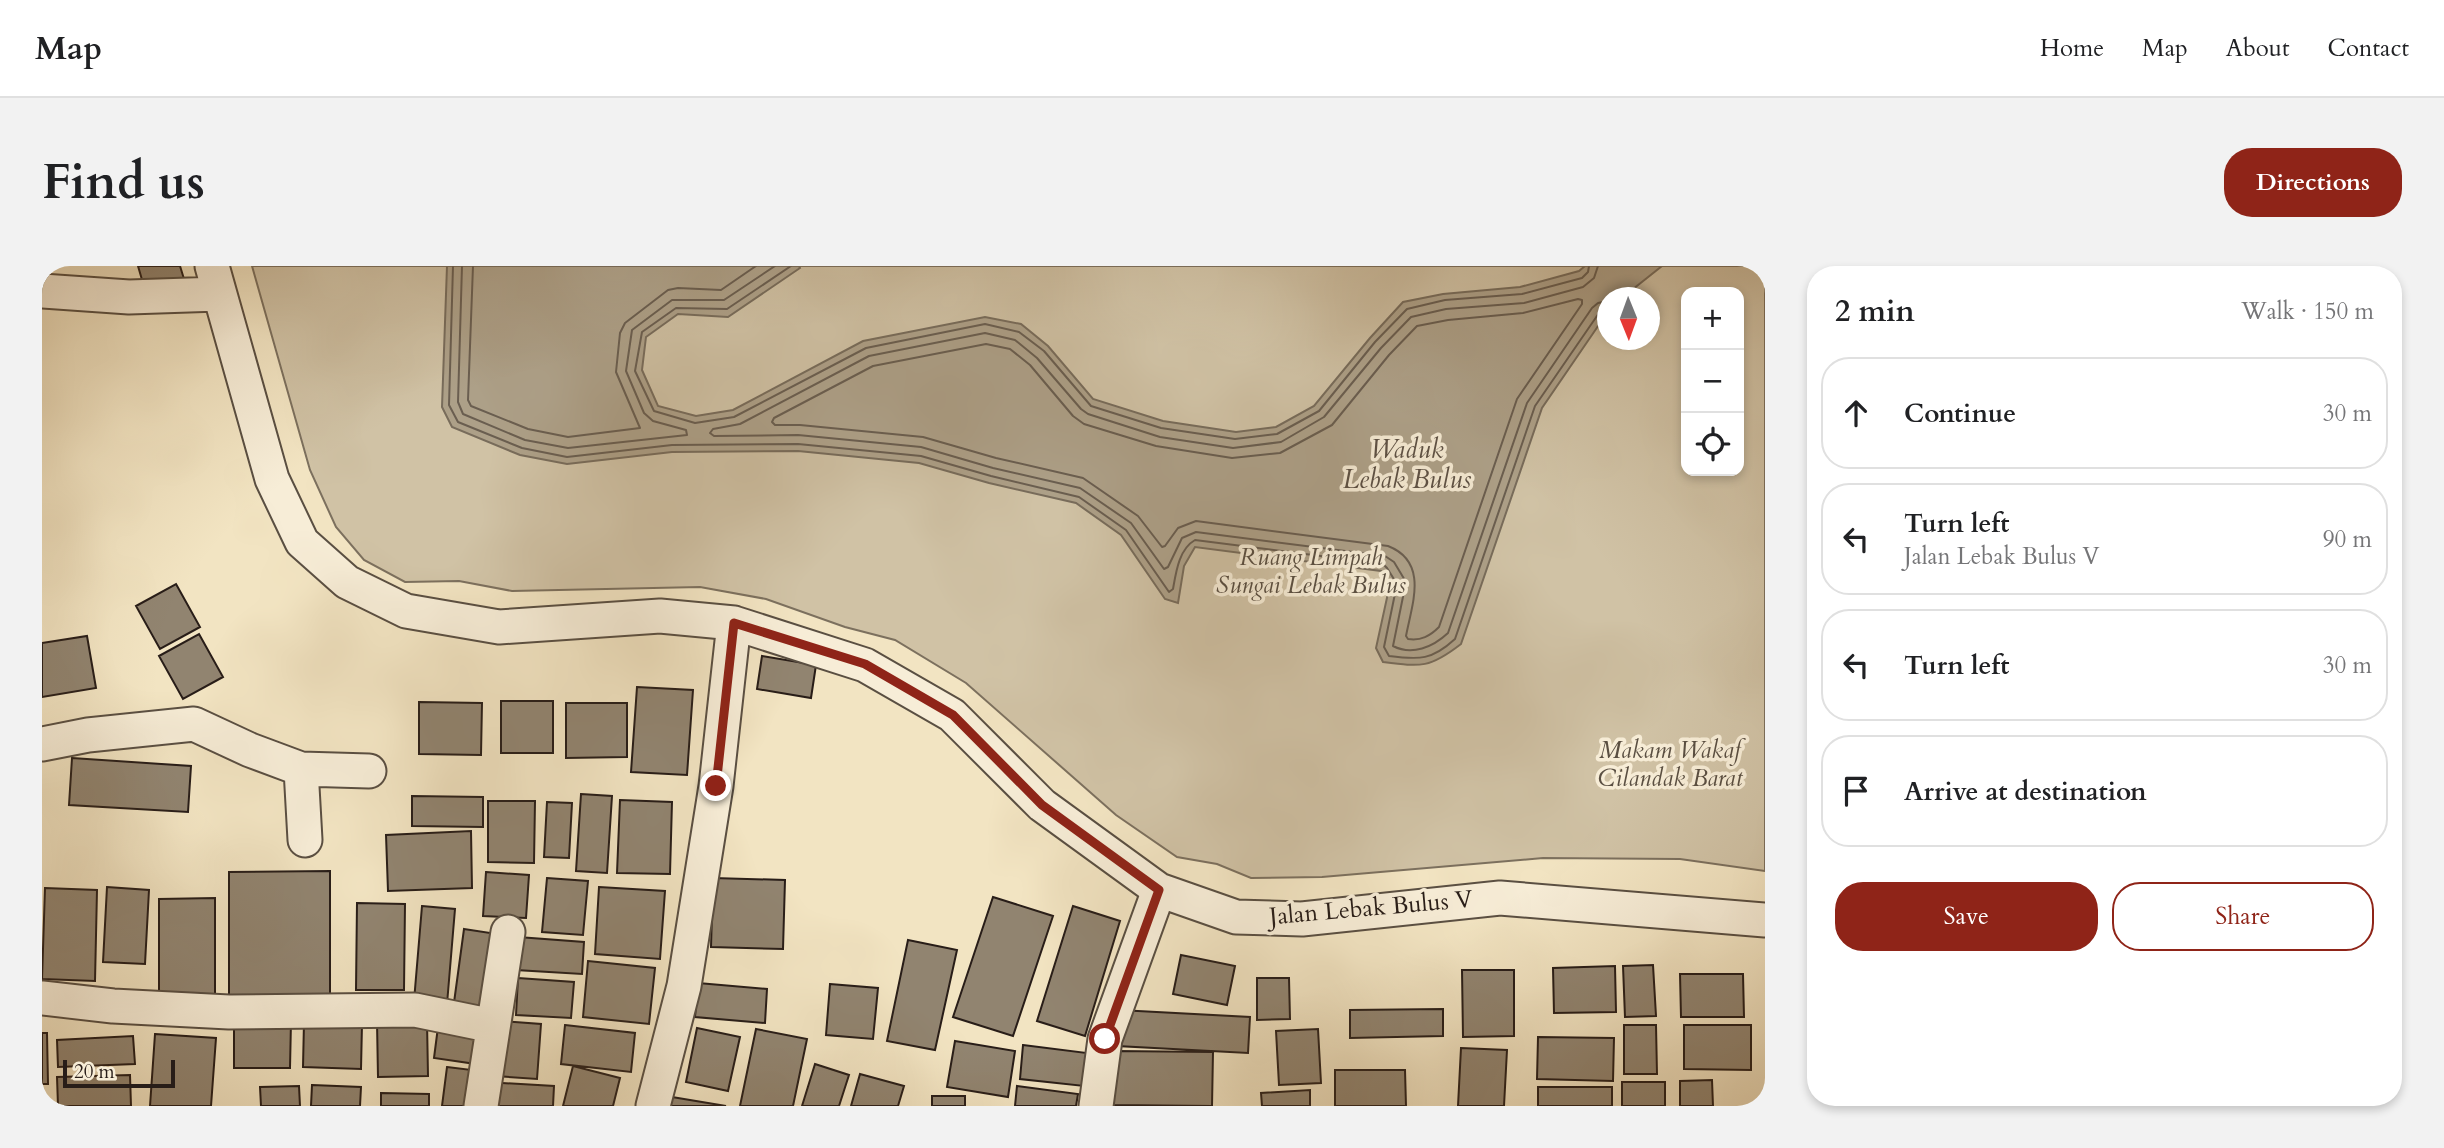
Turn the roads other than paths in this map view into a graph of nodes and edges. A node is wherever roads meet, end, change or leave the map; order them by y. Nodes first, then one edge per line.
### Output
1 (216, 280) edge
2 (42, 290) edge
3 (734, 623) junction
4 (42, 744) edge
5 (301, 769) junction
6 (369, 771) dead end
7 (305, 840) dead end
8 (1159, 890) junction
9 (1765, 920) edge
10 (508, 932) dead end
11 (42, 998) edge
12 (493, 1026) junction
13 (481, 1106) edge
14 (653, 1106) edge
15 (1096, 1106) edge

1 - 2 street, Jalan Lebak Bulus V
1 - 3 street, Jalan Lebak Bulus V
3 - 8 street, Jalan Lebak Bulus V
3 - 14 street
4 - 5 street
5 - 6 street
5 - 7 street
8 - 9 street, Jalan Lebak Bulus V
8 - 15 street
10 - 12 street
11 - 12 street
12 - 13 street

